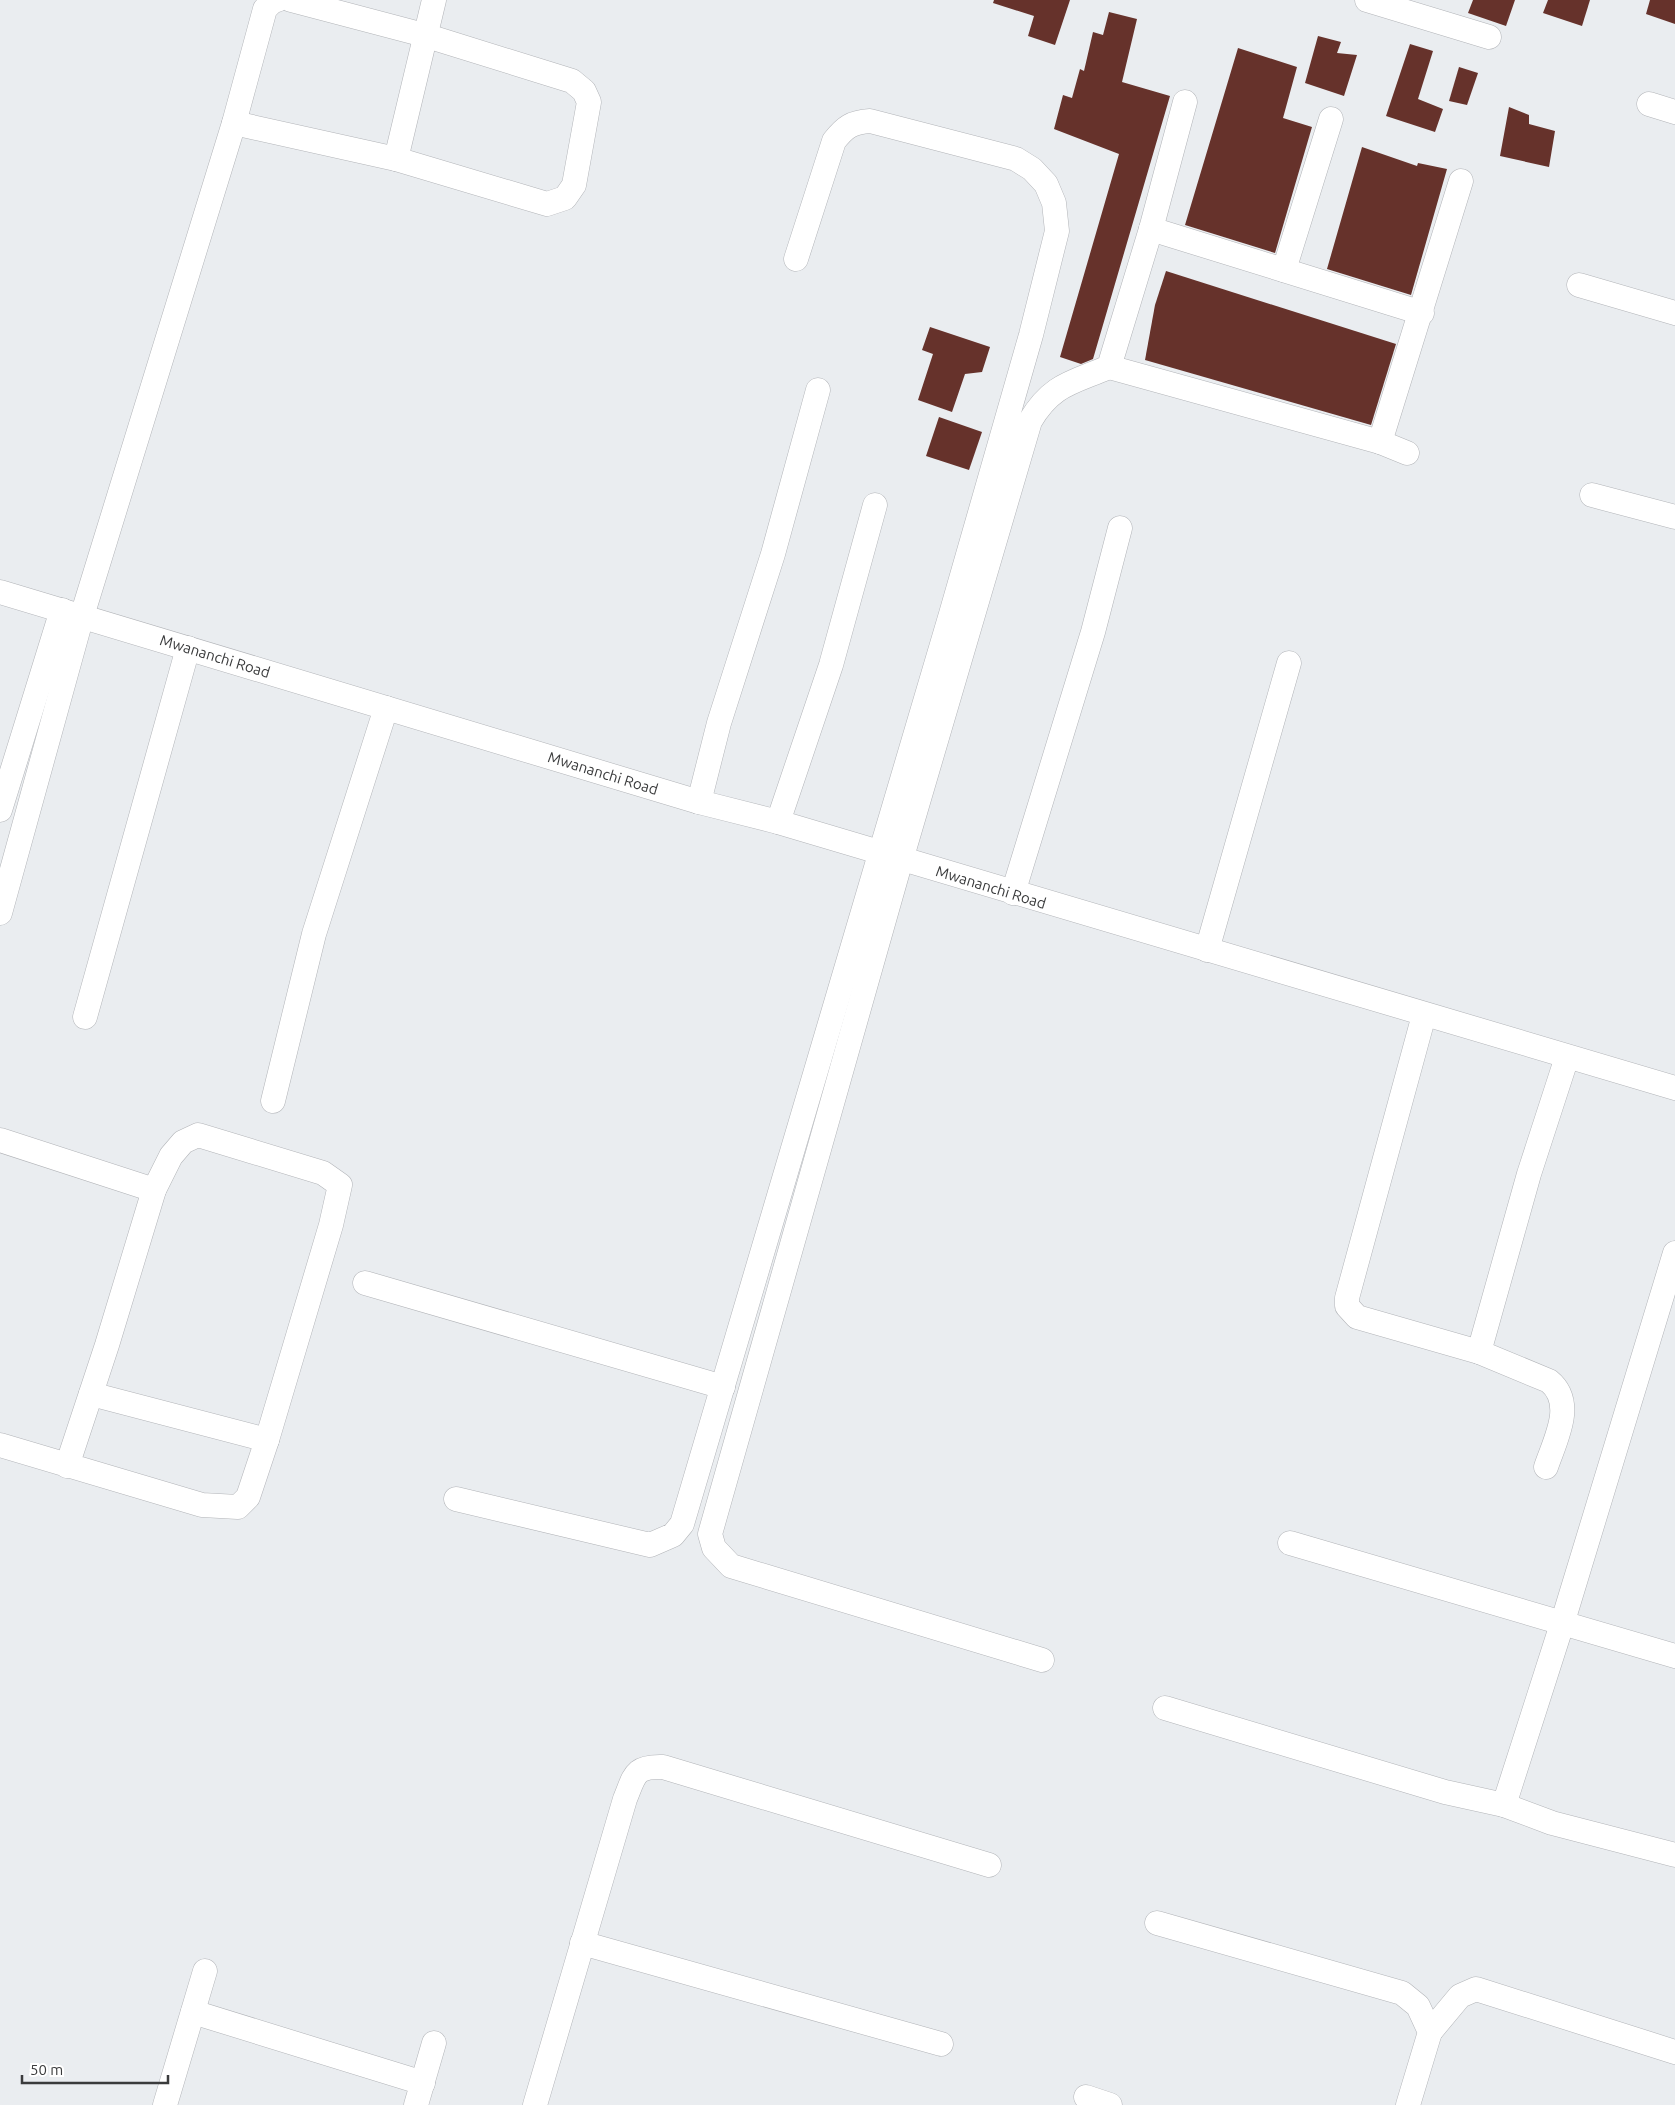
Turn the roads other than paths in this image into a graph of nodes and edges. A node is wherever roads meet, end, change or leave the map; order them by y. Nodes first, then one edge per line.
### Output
1 (277, 0) edge
2 (291, 0) edge
3 (434, 0) edge
4 (1367, 0) edge
5 (1404, 5) edge
6 (424, 35) junction
7 (1489, 37) dead end
8 (1185, 102) dead end
9 (1649, 104) dead end
10 (1675, 112) edge
11 (1331, 120) dead end
12 (234, 123) junction
13 (396, 159) junction
14 (1461, 181) dead end
15 (1151, 229) junction
16 (796, 259) dead end
17 (1284, 270) junction
18 (1579, 285) dead end
19 (1422, 313) junction
20 (1675, 313) edge
21 (1109, 367) junction
22 (818, 390) dead end
23 (1380, 442) junction
24 (1407, 453) dead end
25 (1592, 495) dead end
26 (875, 506) dead end
27 (1675, 517) edge
28 (1120, 528) dead end
29 (0, 592) edge
30 (72, 613) junction
31 (188, 648) junction
32 (1288, 663) dead end
33 (386, 708) junction
34 (699, 802) junction
35 (0, 810) edge
36 (778, 822) junction
37 (879, 853) junction
38 (901, 860) junction
39 (1013, 894) junction
40 (0, 913) edge
41 (1207, 950) junction
42 (1424, 1015) junction
43 (85, 1017) dead end
44 (1567, 1057) junction
45 (1675, 1088) edge
46 (273, 1101) dead end
47 (0, 1140) edge
48 (154, 1190) junction
49 (1675, 1253) edge
50 (365, 1283) dead end
51 (1479, 1352) junction
52 (723, 1387) junction
53 (91, 1394) junction
54 (267, 1440) junction
55 (0, 1445) edge
56 (67, 1466) junction
57 (1546, 1467) dead end
58 (456, 1499) dead end
59 (1290, 1543) dead end
60 (1563, 1621) junction
61 (1675, 1656) edge
62 (1042, 1660) dead end
63 (1165, 1708) dead end
64 (1504, 1805) junction
65 (1675, 1855) edge
66 (989, 1865) dead end
67 (1156, 1923) dead end
68 (582, 1943) junction
69 (205, 1971) dead end
70 (193, 2012) junction
71 (1430, 2032) junction
72 (434, 2043) dead end
73 (941, 2044) dead end
74 (1675, 2052) edge
75 (419, 2094) edge
76 (1086, 2098) dead end
77 (165, 2105) edge
78 (535, 2105) edge
79 (1110, 2105) edge
80 (1408, 2105) edge

1 - 12 street
2 - 6 street
3 - 6 street
4 - 5 street
5 - 7 street
6 - 13 street
6 - 13 street
8 - 15 street
9 - 10 street
11 - 17 street
12 - 13 street
12 - 30 street
14 - 19 street
15 - 17 street
15 - 21 street
16 - 37 street
17 - 19 street
18 - 20 street
19 - 23 street
21 - 23 street
21 - 38 street
22 - 34 street
23 - 24 street
25 - 27 street
26 - 36 street
28 - 39 street
29 - 30 street, Mwananchi Road
30 - 31 street, Mwananchi Road
30 - 35 street
30 - 40 street
31 - 33 street, Mwananchi Road
31 - 43 street
32 - 41 street
33 - 34 street, Mwananchi Road
33 - 46 street
34 - 36 street, Mwananchi Road
36 - 37 street, Mwananchi Road
37 - 38 street, Mwananchi Road
37 - 52 street
38 - 39 street, Mwananchi Road
38 - 62 street
39 - 41 street, Mwananchi Road
41 - 42 street, Mwananchi Road
42 - 44 street, Mwananchi Road
42 - 51 street
44 - 45 street, Mwananchi Road
44 - 51 street
47 - 48 street
48 - 53 street
48 - 54 street
49 - 60 street
50 - 52 street
51 - 57 street
52 - 58 street
53 - 54 street
53 - 56 street
54 - 56 street
55 - 56 street
59 - 60 street
60 - 61 street
60 - 64 street
63 - 64 street
64 - 65 street
66 - 68 street
67 - 71 street
68 - 73 street
68 - 78 street
69 - 70 street
70 - 75 street
70 - 77 street
71 - 74 street
71 - 80 street
72 - 75 street
76 - 79 street

